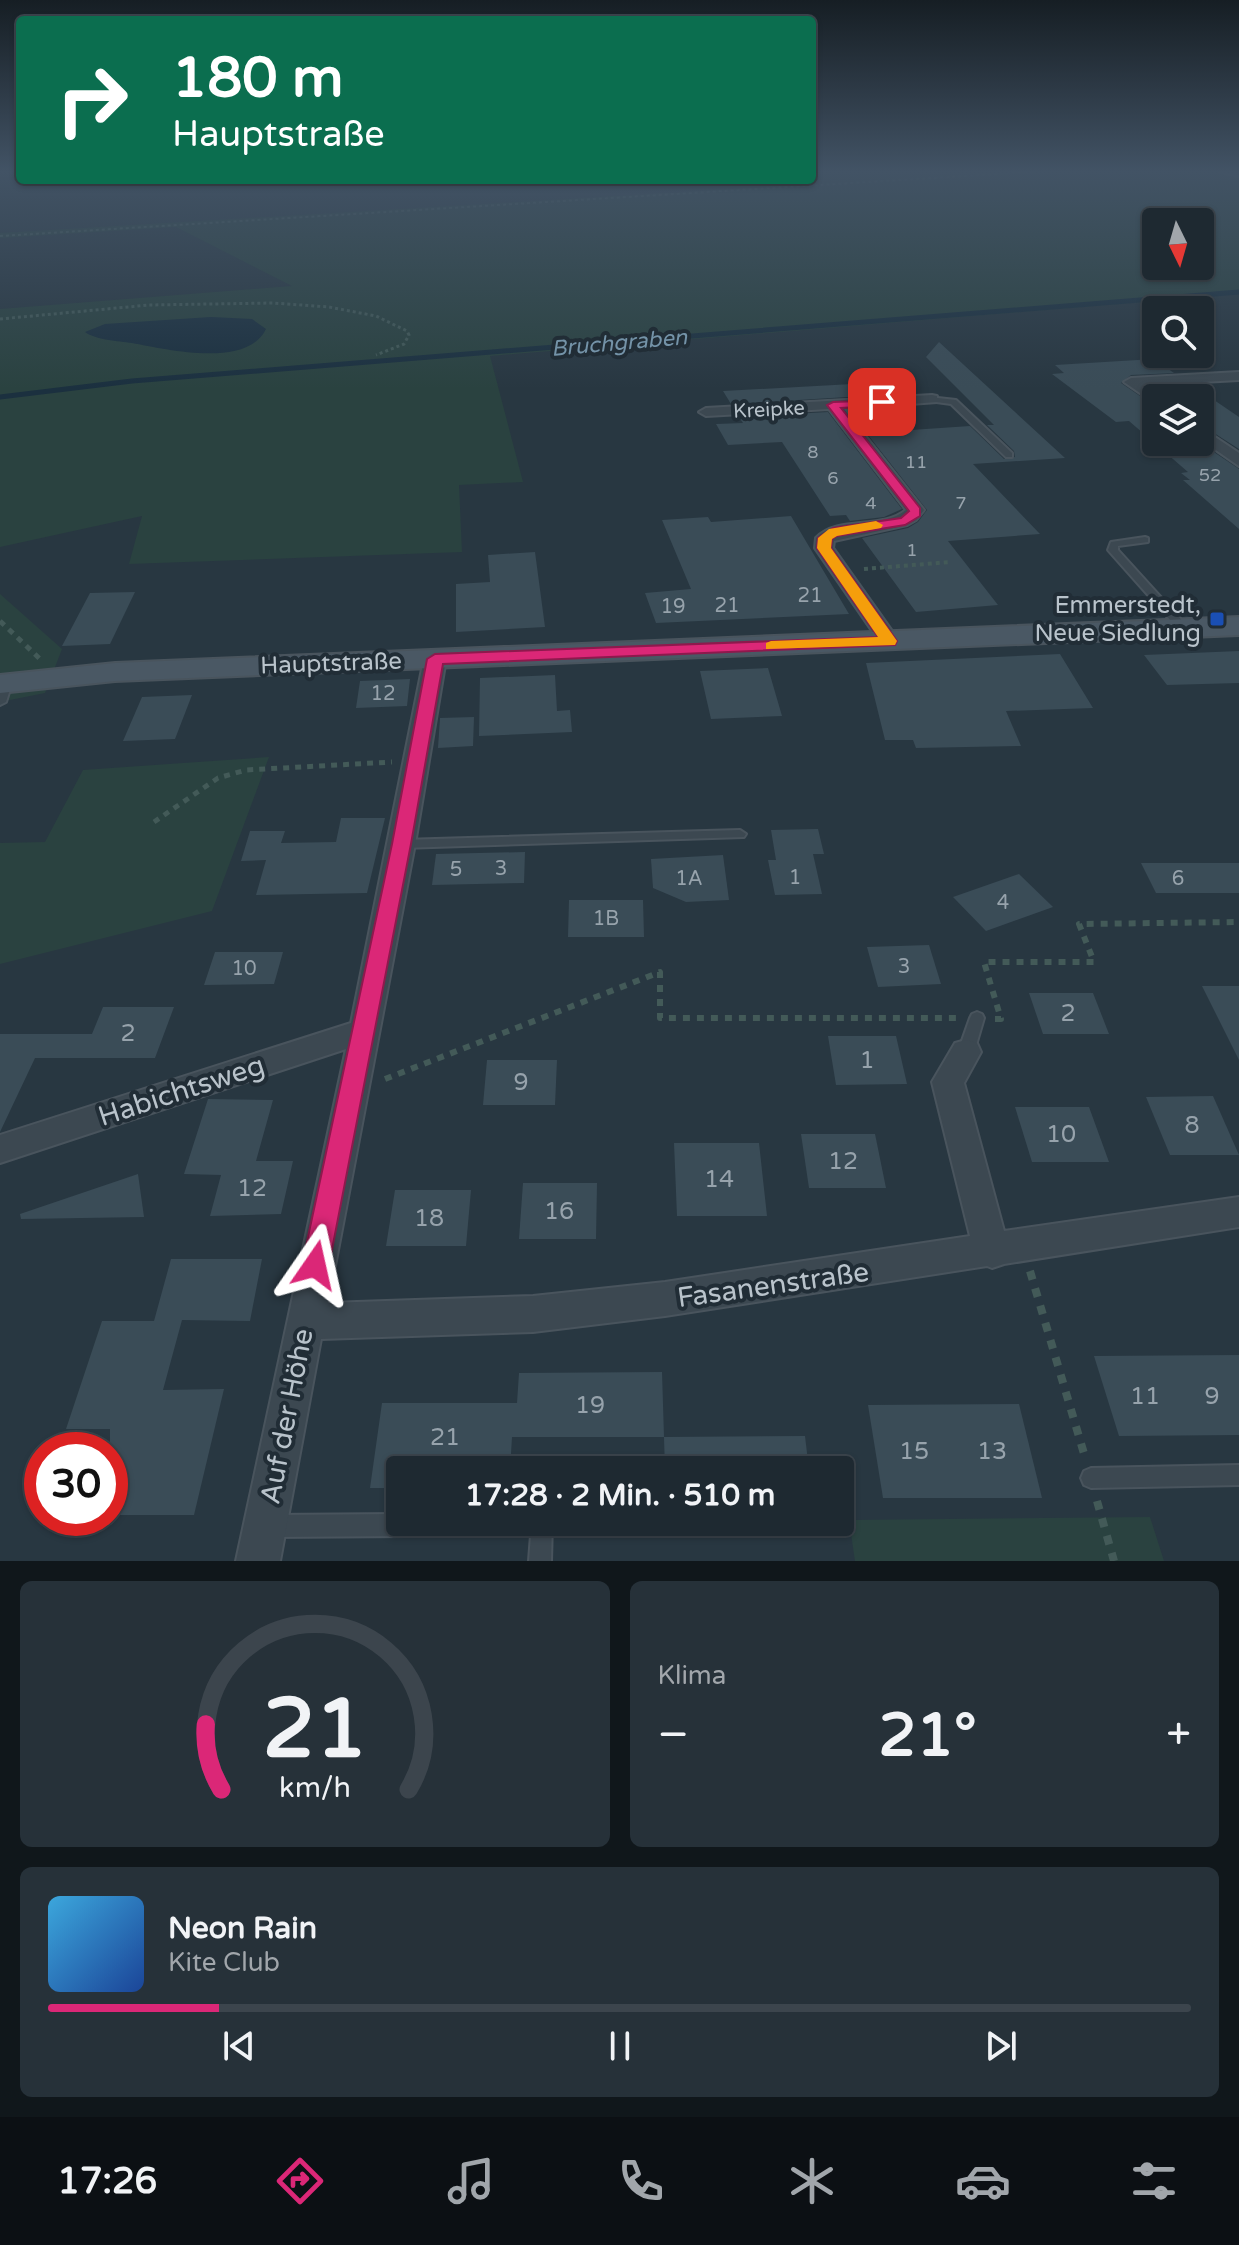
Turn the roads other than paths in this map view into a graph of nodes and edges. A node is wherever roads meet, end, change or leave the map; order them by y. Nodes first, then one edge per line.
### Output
1 (1239, 376) edge
2 (1142, 390) edge
3 (932, 399) joint
4 (833, 405) junction
5 (706, 412) dead end
6 (1214, 442) edge
7 (1009, 455) dead end
8 (1239, 461) edge
9 (1145, 540) dead end
10 (1239, 626) edge
11 (1183, 628) junction
12 (889, 641) junction
13 (435, 659) junction
14 (2, 690) edge
15 (740, 834) dead end
16 (402, 844) junction
17 (977, 1018) road end
18 (363, 1031) junction
19 (966, 1052) joint
20 (0, 1149) edge
21 (1239, 1212) edge
22 (1008, 1249) junction
23 (304, 1322) junction
24 (1239, 1475) edge
25 (1091, 1478) road end
26 (265, 1526) junction
27 (258, 1561) edge
28 (540, 1561) edge

1 - 2 street
3 - 4 street, Kreipke
3 - 7 lane
4 - 5 street, Kreipke
4 - 12 street, Kreipke
6 - 8 street
9 - 11 lane
10 - 11 main road, Hauptstraße
11 - 12 main road, Hauptstraße
12 - 13 main road, Hauptstraße
13 - 14 main road, Hauptstraße
13 - 16 street, Auf der Höhe
15 - 16 lane
16 - 18 street, Auf der Höhe
17 - 19 lane
18 - 20 street, Habichtsweg
18 - 23 street, Auf der Höhe
19 - 22 street
21 - 22 street, Fasanenstraße
22 - 23 street, Fasanenstraße
23 - 26 street, Auf der Höhe
24 - 25 lane
26 - 27 street, Auf der Höhe
26 - 28 lane

